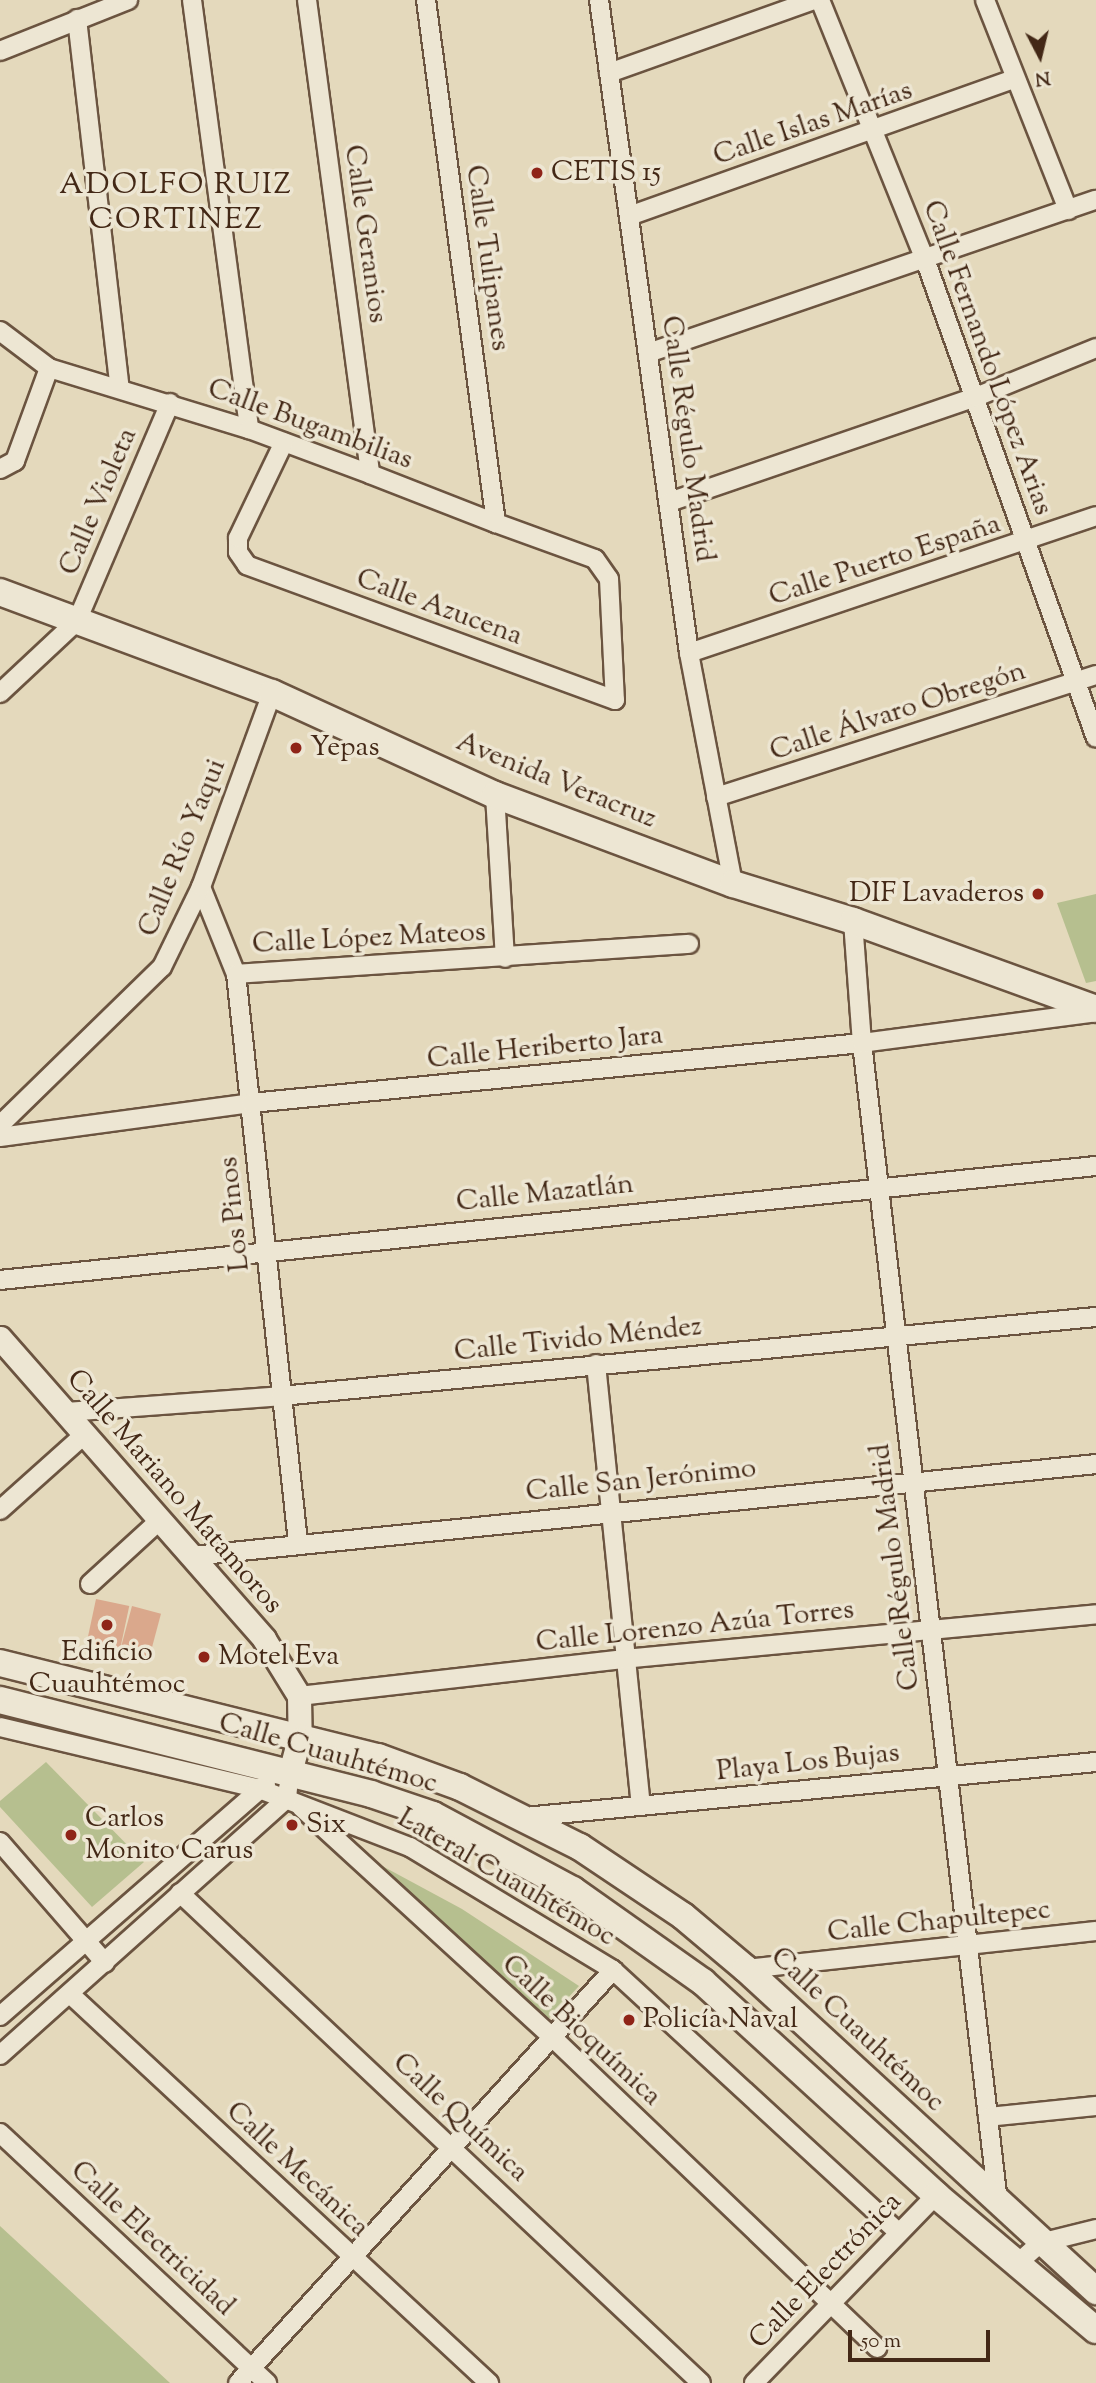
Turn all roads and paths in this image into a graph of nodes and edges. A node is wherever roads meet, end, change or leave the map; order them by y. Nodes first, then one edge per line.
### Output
1 (128, 0) edge
2 (192, 0) edge
3 (307, 0) edge
4 (426, 0) edge
5 (599, 0) edge
6 (814, 0) edge
7 (820, 0) edge
8 (985, 0) edge
9 (77, 19) junction
10 (0, 51) edge
11 (609, 73) junction
12 (1013, 79) junction
13 (873, 132) junction
14 (1096, 200) edge
15 (1068, 210) junction
16 (629, 216) junction
17 (926, 262) junction
18 (0, 331) edge
19 (1096, 348) edge
20 (648, 353) junction
21 (48, 368) junction
22 (120, 389) junction
23 (976, 397) junction
24 (170, 403) junction
25 (249, 429) junction
26 (284, 442) junction
27 (0, 469) edge
28 (370, 474) junction
29 (669, 502) junction
30 (1096, 516) edge
31 (496, 523) junction
32 (1027, 541) junction
33 (604, 567) joint
34 (0, 592) edge
35 (77, 621) junction
36 (690, 653) junction
37 (1096, 676) edge
38 (1076, 682) junction
39 (0, 693) edge
40 (272, 693) junction
41 (1096, 738) edge
42 (495, 795) junction
43 (716, 797) junction
44 (733, 884) junction
45 (201, 887) junction
46 (853, 921) junction
47 (689, 944) dead end
48 (505, 958) junction
49 (236, 974) junction
50 (1096, 1011) edge
51 (862, 1043) junction
52 (251, 1103) junction
53 (0, 1125) edge
54 (0, 1137) edge
55 (1096, 1166) edge
56 (880, 1186) junction
57 (265, 1250) junction
58 (0, 1280) edge
59 (1096, 1317) edge
60 (896, 1336) junction
61 (0, 1340) edge
62 (596, 1364) junction
63 (281, 1396) junction
64 (65, 1412) junction
65 (85, 1434) junction
66 (1096, 1464) edge
67 (912, 1481) junction
68 (0, 1510) edge
69 (608, 1510) junction
70 (160, 1520) junction
71 (298, 1542) junction
72 (192, 1556) junction
73 (90, 1584) dead end
74 (1096, 1614) edge
75 (930, 1630) junction
76 (623, 1659) junction
77 (0, 1663) edge
78 (299, 1696) junction
79 (0, 1700) edge
80 (0, 1727) edge
81 (300, 1735) junction
82 (1096, 1762) edge
83 (948, 1776) junction
84 (257, 1788) junction
85 (290, 1790) junction
86 (641, 1806) junction
87 (525, 1817) junction
88 (0, 1842) edge
89 (180, 1893) junction
90 (1096, 1931) edge
91 (87, 1938) junction
92 (966, 1944) junction
93 (105, 1963) junction
94 (746, 1969) junction
95 (613, 1970) junction
96 (70, 1994) junction
97 (0, 2016) edge
98 (552, 2037) junction
99 (0, 2055) edge
100 (1096, 2106) edge
101 (988, 2117) junction
102 (0, 2133) edge
103 (452, 2146) junction
104 (936, 2195) junction
105 (998, 2205) junction
106 (1096, 2229) edge
107 (898, 2232) junction
108 (1040, 2243) junction
109 (352, 2258) junction
110 (1017, 2264) junction
111 (1096, 2291) edge
112 (828, 2305) junction
113 (1096, 2330) edge
114 (877, 2348) dead end
115 (252, 2368) junction
116 (239, 2383) edge
117 (267, 2383) edge
118 (489, 2383) edge
119 (701, 2383) edge
120 (754, 2383) edge

1 - 9 street
2 - 25 street
3 - 28 street, Calle Geranios
4 - 31 street, Calle Tulipanes
5 - 11 street, Calle Régulo Madrid
6 - 11 street
7 - 13 street, Calle Fernando López Arias
8 - 12 street
9 - 10 street
9 - 22 street
11 - 16 street, Calle Régulo Madrid
12 - 13 street, Calle Islas Marías
12 - 15 street
13 - 16 street, Calle Islas Marías
13 - 17 street, Calle Fernando López Arias
14 - 15 street
15 - 17 street
16 - 20 street, Calle Régulo Madrid
17 - 20 street
17 - 23 street, Calle Fernando López Arias
18 - 21 street, Calle Bugambilias
19 - 23 street
20 - 29 street, Calle Régulo Madrid
21 - 22 street, Calle Bugambilias
21 - 27 street
22 - 24 street, Calle Bugambilias
23 - 29 street
23 - 32 street, Calle Fernando López Arias
24 - 25 street, Calle Bugambilias
24 - 35 street, Calle Violeta
25 - 26 street, Calle Bugambilias
26 - 28 street, Calle Bugambilias
26 - 33 street, Calle Azucena
28 - 31 street, Calle Bugambilias
29 - 36 street, Calle Régulo Madrid
30 - 32 street, Calle Puerto España
31 - 33 street, Calle Bugambilias
32 - 36 street, Calle Puerto España
32 - 38 street, Calle Fernando López Arias
34 - 35 main road, Avenida Veracruz
35 - 39 street
35 - 40 main road, Avenida Veracruz
36 - 43 street, Calle Régulo Madrid
37 - 38 street, Calle Álvaro Obregón
38 - 41 street, Calle Fernando López Arias
38 - 43 street, Calle Álvaro Obregón
40 - 42 main road, Avenida Veracruz
40 - 45 street, Calle Río Yaqui
42 - 44 main road, Avenida Veracruz
42 - 48 street
43 - 44 street, Calle Régulo Madrid
44 - 46 main road, Avenida Veracruz
45 - 49 street, Los Pinos
45 - 53 street, Calle Río Yaqui
46 - 50 main road, Avenida Veracruz
46 - 51 street, Calle Régulo Madrid
47 - 48 street, Calle López Mateos
48 - 49 street, Calle López Mateos
49 - 52 street, Los Pinos
50 - 51 street, Calle Heriberto Jara
51 - 52 street, Calle Heriberto Jara
51 - 56 street, Calle Régulo Madrid
52 - 54 street, Calle Heriberto Jara
52 - 57 street, Los Pinos
55 - 56 street, Calle Mazatlán
56 - 57 street, Calle Mazatlán
56 - 60 street, Calle Régulo Madrid
57 - 58 street, Calle Mazatlán
57 - 63 street, Los Pinos
59 - 60 street, Calle Tivido Méndez
60 - 62 street, Calle Tivido Méndez
60 - 67 street, Calle Régulo Madrid
61 - 64 street, Calle Mariano Matamoros
62 - 63 street, Calle Tivido Méndez
62 - 69 street
63 - 64 street, Calle Tivido Méndez
63 - 71 street, Los Pinos
64 - 65 street, Calle Mariano Matamoros
65 - 68 street
65 - 70 street, Calle Mariano Matamoros
66 - 67 street, Calle San Jerónimo
67 - 69 street, Calle San Jerónimo
67 - 75 street, Calle Régulo Madrid
69 - 71 street, Calle San Jerónimo
69 - 76 street
70 - 72 street, Calle Mariano Matamoros
70 - 73 street
71 - 72 street, Calle San Jerónimo
72 - 78 street, Calle Mariano Matamoros
74 - 75 street, Calle Lorenzo Azúa Torres
75 - 76 street, Calle Lorenzo Azúa Torres
75 - 83 street, Calle Régulo Madrid
76 - 78 street, Calle Lorenzo Azúa Torres
76 - 86 street
77 - 81 main road, Calle Cuauhtémoc
78 - 81 street
79 - 85 main road, Calle Cuauhtémoc
80 - 84 street, Lateral Cuauhtémoc
81 - 85 street
81 - 87 main road, Calle Cuauhtémoc
82 - 83 street, Playa Los Bujas
83 - 86 street, Playa Los Bujas
83 - 92 street, Calle Régulo Madrid
84 - 85 street
84 - 85 street, Lateral Cuauhtémoc
84 - 91 street
85 - 89 street
85 - 95 street, Lateral Cuauhtémoc
85 - 98 street, Calle Bioquímica
85 - 104 main road, Calle Cuauhtémoc
86 - 87 street, Playa Los Bujas
87 - 94 main road, Calle Cuauhtémoc
88 - 91 street
89 - 93 street
89 - 103 street, Calle Química
90 - 92 street, Calle Chapultepec
91 - 93 street
91 - 97 street
92 - 94 street, Calle Chapultepec
92 - 101 street, Calle Régulo Madrid
93 - 96 street
94 - 105 main road, Calle Cuauhtémoc
95 - 98 street
95 - 107 street, Lateral Cuauhtémoc
96 - 99 street
96 - 109 street, Calle Mecánica
98 - 103 street
98 - 112 street, Calle Bioquímica
100 - 101 street
101 - 105 street, Calle Régulo Madrid
102 - 115 street, Calle Electricidad
103 - 109 street
103 - 119 street, Calle Química
104 - 107 street, Calle Electrónica
104 - 110 main road, Calle Cuauhtémoc
105 - 108 main road, Calle Cuauhtémoc
106 - 108 street
107 - 112 street, Calle Electrónica
108 - 110 street
108 - 111 main road, Calle Cuauhtémoc
109 - 115 street
109 - 118 street, Calle Mecánica
110 - 113 main road, Calle Cuauhtémoc
112 - 114 street, Calle Bioquímica
112 - 120 street, Calle Electrónica
115 - 116 street
115 - 117 street, Calle Electricidad

